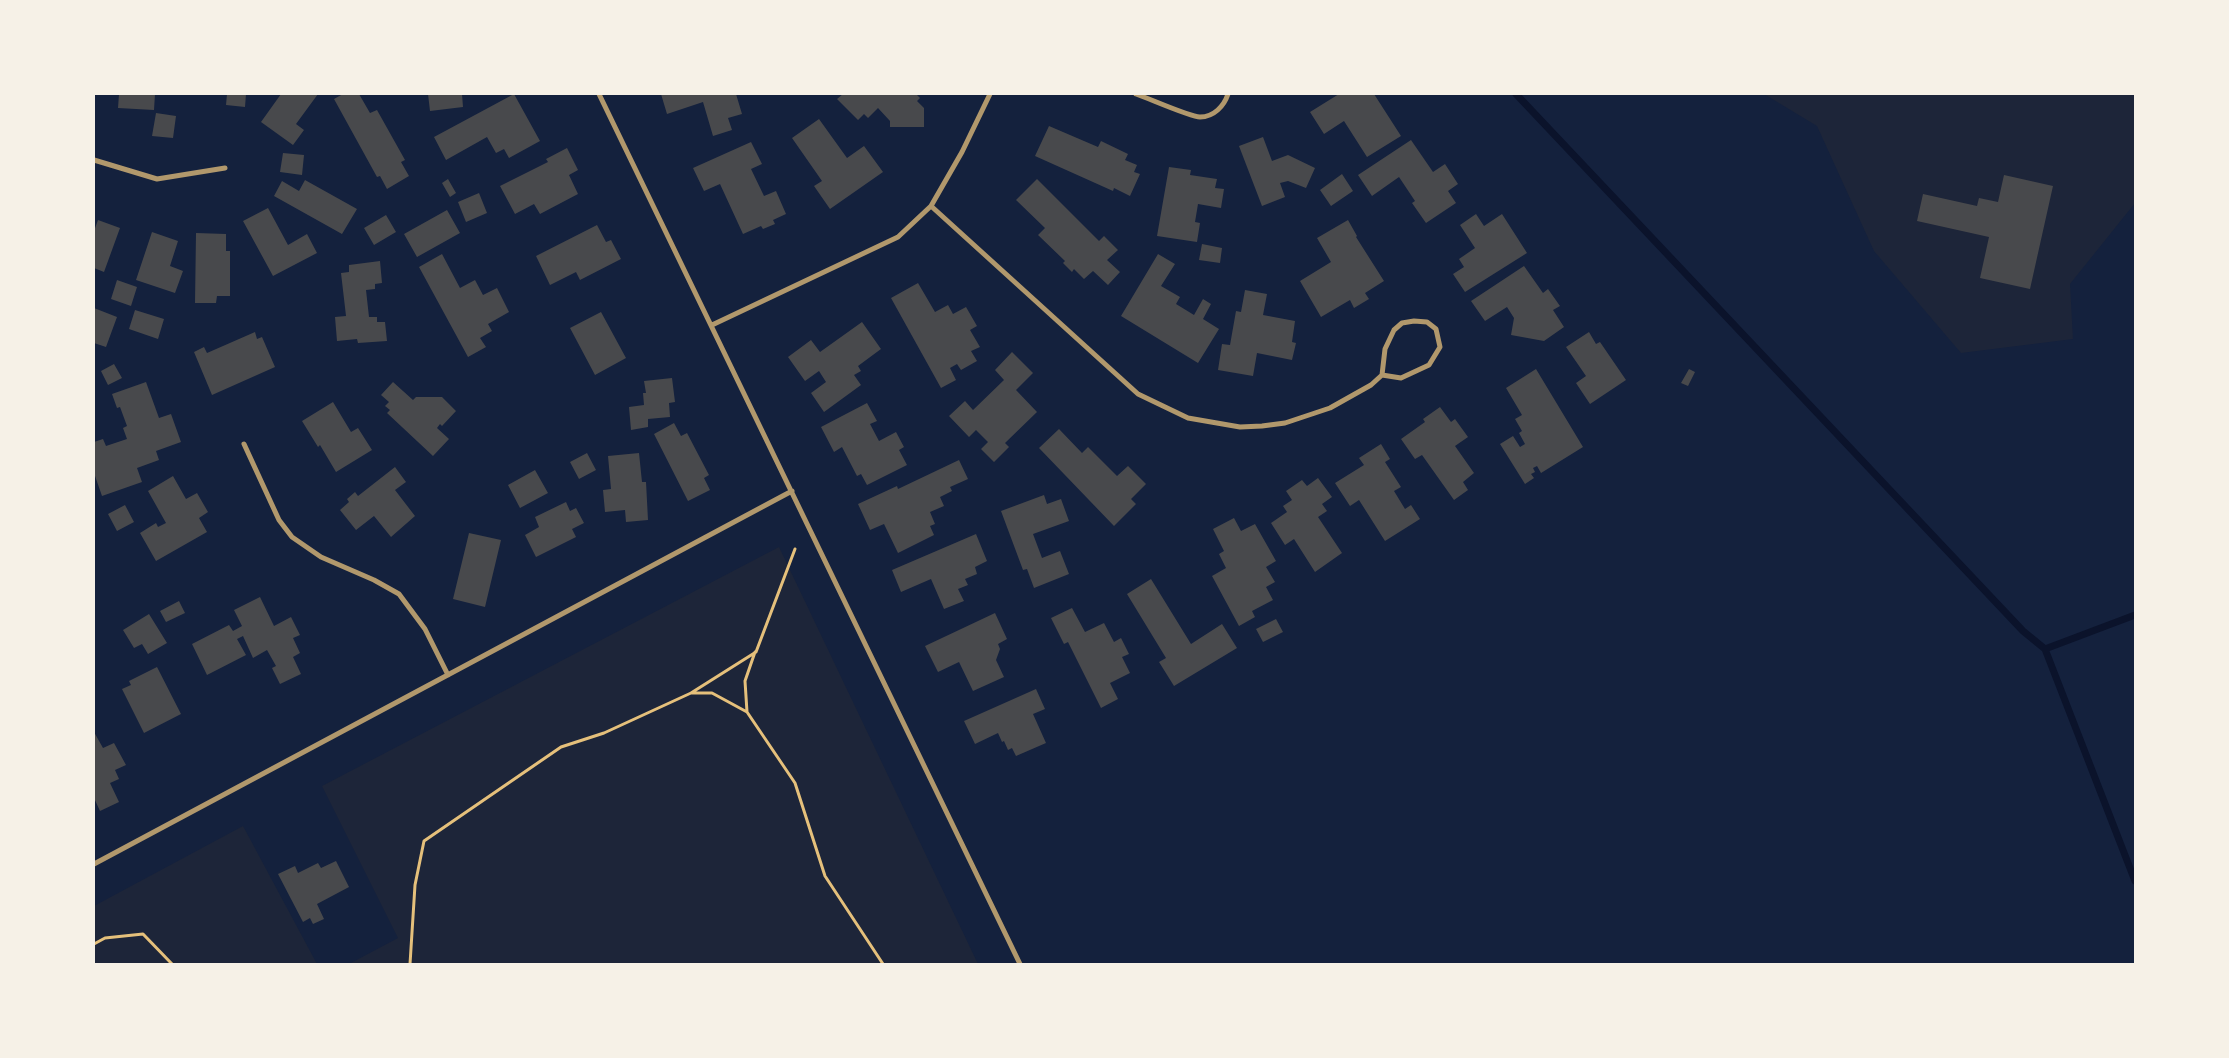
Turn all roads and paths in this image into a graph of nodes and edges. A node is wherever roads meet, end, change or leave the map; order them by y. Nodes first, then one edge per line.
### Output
1 (599, 94) edge
2 (990, 94) edge
3 (1136, 94) edge
4 (1228, 94) edge
5 (94, 160) edge
6 (225, 168) dead end
7 (931, 206) junction
8 (712, 325) junction
9 (1382, 375) junction
10 (244, 444) dead end
11 (792, 491) junction
12 (795, 549) dead end
13 (756, 652) junction
14 (448, 675) junction
15 (690, 694) junction
16 (747, 712) junction
17 (94, 864) edge
18 (94, 944) edge
19 (172, 964) edge
20 (410, 964) edge
21 (883, 964) edge
22 (1020, 964) edge

1 - 8 street
2 - 7 street
3 - 4 street
5 - 6 street
7 - 8 street
7 - 9 street
8 - 11 street
9 - 9 street
10 - 14 street
11 - 14 street
11 - 22 street
12 - 13 path
13 - 15 path
13 - 16 path
14 - 17 street
15 - 16 path
15 - 20 path
16 - 21 path
18 - 19 path

